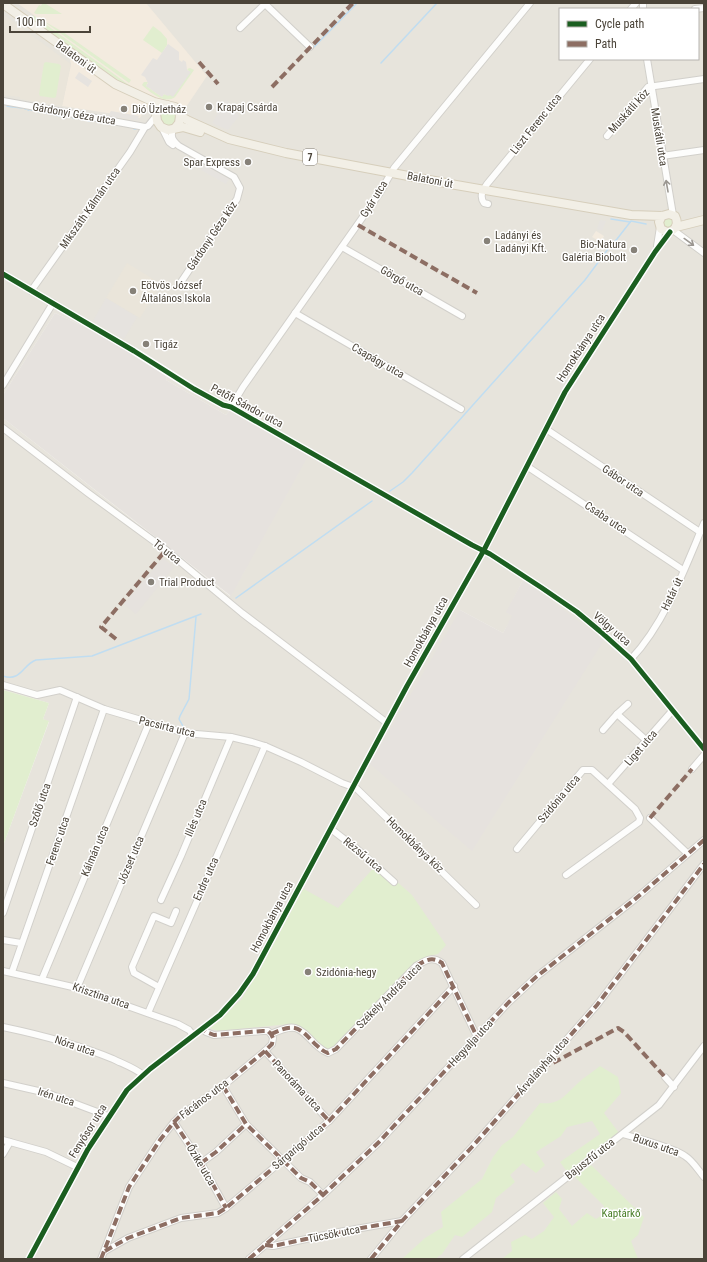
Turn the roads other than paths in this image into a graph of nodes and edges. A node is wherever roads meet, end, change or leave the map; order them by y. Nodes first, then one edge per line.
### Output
1 (530, 3) edge
2 (3, 4) edge
3 (264, 4) edge
4 (240, 28) dead end
5 (310, 47) dead end
6 (589, 60) edge
7 (647, 60) edge
8 (704, 79) edge
9 (651, 86) junction
10 (131, 92) junction
11 (3, 101) edge
12 (167, 105) junction
13 (156, 114) junction
14 (180, 116) junction
15 (146, 126) junction
16 (162, 128) junction
17 (174, 128) junction
18 (607, 136) dead end
19 (229, 139) junction
20 (179, 146) junction
21 (704, 150) edge
22 (662, 156) junction
23 (390, 173) junction
24 (483, 190) junction
25 (488, 204) dead end
26 (631, 215) junction
27 (662, 216) junction
28 (674, 216) junction
29 (704, 220) edge
30 (660, 227) junction
31 (673, 230) junction
32 (342, 246) junction
33 (655, 252) junction
34 (704, 253) edge
35 (3, 274) edge
36 (179, 285) dead end
37 (32, 291) junction
38 (53, 303) junction
39 (295, 313) junction
40 (462, 316) dead end
41 (3, 384) edge
42 (231, 407) junction
43 (461, 409) dead end
44 (3, 428) edge
45 (546, 429) junction
46 (528, 467) junction
47 (704, 523) edge
48 (700, 532) junction
49 (484, 550) junction
50 (683, 570) junction
51 (631, 659) junction
52 (3, 685) edge
53 (77, 697) junction
54 (628, 704) dead end
55 (104, 709) junction
56 (672, 711) junction
57 (617, 714) junction
58 (149, 723) junction
59 (387, 723) junction
60 (603, 730) dead end
61 (185, 733) junction
62 (231, 737) junction
63 (647, 741) junction
64 (265, 746) junction
65 (704, 749) edge
66 (704, 755) edge
67 (692, 769) dead end
68 (608, 784) junction
69 (353, 787) junction
70 (650, 818) dead end
71 (331, 829) junction
72 (704, 840) edge
73 (517, 849) dead end
74 (687, 853) junction
75 (704, 864) edge
76 (566, 874) dead end
77 (394, 882) dead end
78 (160, 900) dead end
79 (476, 905) dead end
80 (176, 912) dead end
81 (3, 913) edge
82 (3, 940) edge
83 (21, 943) junction
84 (3, 971) edge
85 (12, 972) junction
86 (42, 979) junction
87 (454, 986) junction
88 (159, 987) junction
89 (77, 988) junction
90 (148, 1013) junction
91 (3, 1027) edge
92 (203, 1028) junction
93 (271, 1034) junction
94 (193, 1035) junction
95 (477, 1036) junction
96 (704, 1046) edge
97 (265, 1051) junction
98 (143, 1075) junction
99 (665, 1077) dead end
100 (3, 1083) edge
101 (223, 1086) junction
102 (674, 1087) junction
103 (108, 1116) junction
104 (330, 1121) junction
105 (174, 1122) junction
106 (246, 1124) junction
107 (623, 1134) junction
108 (3, 1140) edge
109 (10, 1142) junction
110 (3, 1154) edge
111 (282, 1160) junction
112 (201, 1164) junction
113 (77, 1167) junction
114 (704, 1177) edge
115 (323, 1195) junction
116 (226, 1208) junction
117 (402, 1221) junction
118 (265, 1245) junction
119 (105, 1251) junction
120 (28, 1259) edge
121 (101, 1259) edge
122 (249, 1259) edge
123 (371, 1259) edge
124 (464, 1259) edge

1 - 23 street, Gyár utca
2 - 10 main road, Balatoni út / 7
3 - 4 street
3 - 5 street
6 - 24 street, Liszt Ferenc utca
7 - 9 street, Muskátli utca
8 - 9 street
9 - 18 street, Muskátli köz
9 - 22 street, Muskátli utca
10 - 12 main road, Balatoni út / 7
10 - 13 main road, Balatoni út / 7
11 - 15 street, Gárdonyi Géza utca
12 - 13 main road
12 - 14 main road, 7
13 - 15 street, Mikszáth Kálmán utca
13 - 16 main road, 7
14 - 17 main road
14 - 19 main road, Balatoni út / 7
15 - 16 street
15 - 37 street, Mikszáth Kálmán utca
16 - 17 main road, 7
16 - 20 street, Gárdonyi Géza köz
17 - 19 main road, Balatoni út / 7
17 - 20 street
19 - 23 main road, Balatoni út / 7
20 - 36 street, Gárdonyi Géza köz
21 - 22 street
28 -> 22 street, Muskátli utca
23 - 24 main road, Balatoni út / 7
23 - 32 street, Gyár utca
24 - 25 street
24 - 26 main road, Balatoni út / 7
26 - 27 main road, Balatoni út / 7
26 - 30 main road, Balatoni út / 7
27 - 28 main road, 7
27 - 30 main road
28 - 29 main road, 7
28 - 31 main road
29 - 31 main road, 7
30 - 31 main road, 7
30 - 33 street, Homokbánya utca
31 - 33 street, Homokbánya utca
31 -> 34 street
32 - 39 street, Gyár utca
32 - 40 street, Görgő utca
33 - 45 street, Homokbánya utca
35 - 37 street, Petőfi Sándor utca
37 - 38 street, Petőfi Sándor utca
38 - 41 street
38 - 42 street, Petőfi Sándor utca
39 - 42 street, Gyár utca
39 - 43 street, Csapágy utca
42 - 49 street, Petőfi Sándor utca
44 - 59 street, Tó utca
45 - 46 street, Homokbánya utca
45 - 48 street, Gábor utca
46 - 49 street, Homokbánya utca
46 - 50 street, Csaba utca
47 - 48 street, Határ út
48 - 50 street, Határ út
49 - 51 street, Völgy utca
49 - 59 street, Homokbánya utca
50 - 51 street, Határ út
51 - 56 street, Völgy utca
52 - 53 street, Pacsirta utca
53 - 55 street, Pacsirta utca
53 - 81 street, Szőlő utca
54 - 57 street
55 - 58 street, Pacsirta utca
55 - 83 street, Ferenc utca
56 - 63 street, Liget utca
56 - 65 street, Völgy utca
57 - 60 street
57 - 63 street
58 - 61 street, Pacsirta utca
58 - 86 street, Kálmán utca
59 - 69 street, Homokbánya utca
61 - 62 street, Pacsirta utca
61 - 89 street, József utca
62 - 64 street, Pacsirta utca
62 - 78 street, Illés utca
63 - 68 street, Liget utca
64 - 69 street, Pacsirta utca
64 - 88 street, Endre utca
66 - 67 street
68 - 73 street, Szidónia utca
68 - 76 street, Szidónia utca
69 - 71 street, Homokbánya utca
69 - 79 street, Homokbánya köz
70 - 74 street
71 - 77 street, Rézsű utca
71 - 92 street, Homokbánya utca
72 - 74 street, Hegyalja utca
74 - 95 street, Hegyalja utca
75 - 117 street, Árvalányhaj utca
80 - 88 street
82 - 83 street
83 - 85 street, Ferenc utca
84 - 85 street, Krisztina utca
85 - 86 street, Krisztina utca
86 - 89 street, Krisztina utca
87 - 93 street, Székely András utca
87 - 95 street, Székely András utca
87 - 104 street, Sárgarigó utca
88 - 90 street, Endre utca
89 - 90 street, Krisztina utca
90 - 94 street, Krisztina utca
91 - 98 street, Nóra utca
92 - 93 street
92 - 94 street, Homokbánya utca
93 - 97 street, Fácános utca
94 - 98 street, Fenyősor utca
95 - 115 street, Hegyalja utca
96 - 102 street, Bajuszfű utca
97 - 101 street, Fácános utca
97 - 104 street, Panoráma utca
98 - 103 street, Fenyősor utca
99 - 102 street
100 - 103 street, Irén utca
101 - 105 street, Fácános utca
101 - 106 street
102 - 107 street, Bajuszfű utca
103 - 113 street, Fenyősor utca
104 - 111 street, Sárgarigó utca
105 - 112 street, Őzike utca
105 - 119 street, Fácános utca
106 - 111 street
106 - 112 street
107 - 114 street, Buxus utca
107 - 124 street, Bajuszfű utca
108 - 109 street
109 - 110 street
109 - 113 street
111 - 115 street
111 - 116 street, Sárgarigó utca
112 - 116 street, Őzike utca
113 - 120 street, Fenyősor utca
115 - 118 street, Hegyalja utca
116 - 119 street, Sárgarigó utca
117 - 118 street, Tücsök utca
117 - 123 street, Árvalányhaj utca
118 - 122 street, Hegyalja utca
119 - 121 street, Fácános utca

